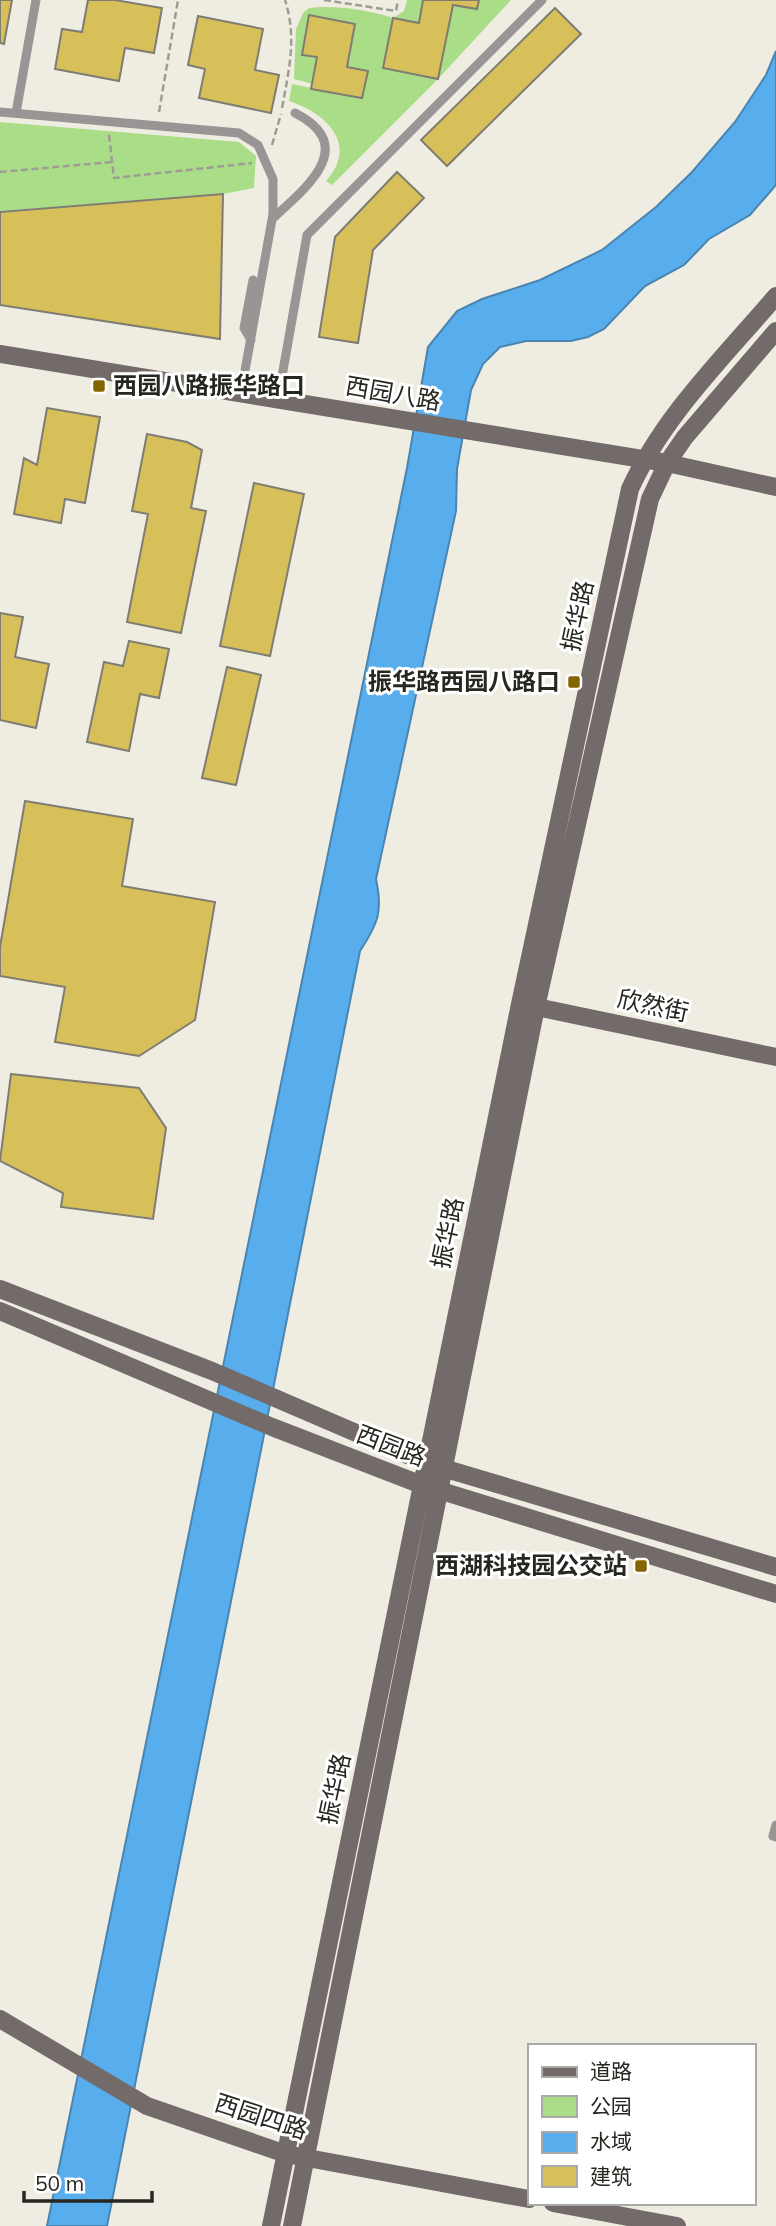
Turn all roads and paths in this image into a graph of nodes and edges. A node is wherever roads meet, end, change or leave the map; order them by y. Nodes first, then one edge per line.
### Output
1 (36, 0) edge
2 (178, 0) edge
3 (285, 0) edge
4 (324, 0) edge
5 (398, 0) edge
6 (542, 0) edge
7 (0, 112) edge
8 (16, 113) junction
9 (295, 113) dead end
10 (107, 121) junction
11 (157, 126) junction
12 (113, 162) junction
13 (266, 162) junction
14 (0, 172) edge
15 (272, 219) junction
16 (253, 280) dead end
17 (776, 296) edge
18 (776, 331) edge
19 (251, 340) junction
20 (0, 354) edge
21 (241, 393) junction
22 (278, 399) junction
23 (644, 459) junction
24 (667, 463) junction
25 (776, 487) edge
26 (528, 1006) junction
27 (776, 1057) edge
28 (0, 1289) edge
29 (0, 1311) edge
30 (426, 1463) junction
31 (445, 1469) junction
32 (422, 1485) junction
33 (440, 1491) junction
34 (776, 1567) edge
35 (776, 1594) edge
36 (776, 1825) edge
37 (776, 1837) edge
38 (0, 2019) edge
39 (286, 2154) junction
40 (306, 2158) junction
41 (528, 2199) edge
42 (564, 2205) edge
43 (271, 2226) edge
44 (292, 2226) edge
45 (677, 2226) edge

1 - 8 lane
2 - 11 path
3 - 13 path
4 - 5 path
6 - 22 lane
7 - 8 lane
8 - 10 lane
9 - 15 lane
10 - 11 lane
10 - 12 path
11 - 13 lane
12 - 13 path
12 - 14 path
13 - 15 lane
15 - 19 lane
16 - 19 lane
17 - 23 main road, 振华路
18 - 24 main road, 振华路
19 - 21 lane
20 - 21 main road, 西园八路
21 - 22 main road, 西园八路
22 - 23 main road, 西园八路
23 - 24 main road, 西园八路
23 - 26 main road, 振华路
24 - 25 main road, 西园八路
24 - 26 main road, 振华路
26 - 27 main road, 欣然街
26 - 30 main road, 振华路
26 - 31 main road, 振华路
28 - 30 main road, 西园路
29 - 32 main road, 西园路
30 - 31 main road, 西园路
30 - 32 main road, 振华路
31 - 33 main road, 振华路
31 - 34 main road, 西园路
32 - 33 main road, 西园路
32 - 39 main road, 振华路
33 - 35 main road, 西园路
33 - 40 main road, 振华路
36 - 37 lane
38 - 39 main road, 西园四路
39 - 40 main road, 西园四路
39 - 43 main road, 振华路
40 - 41 main road, 西园四路
40 - 44 main road, 振华路
42 - 45 main road

